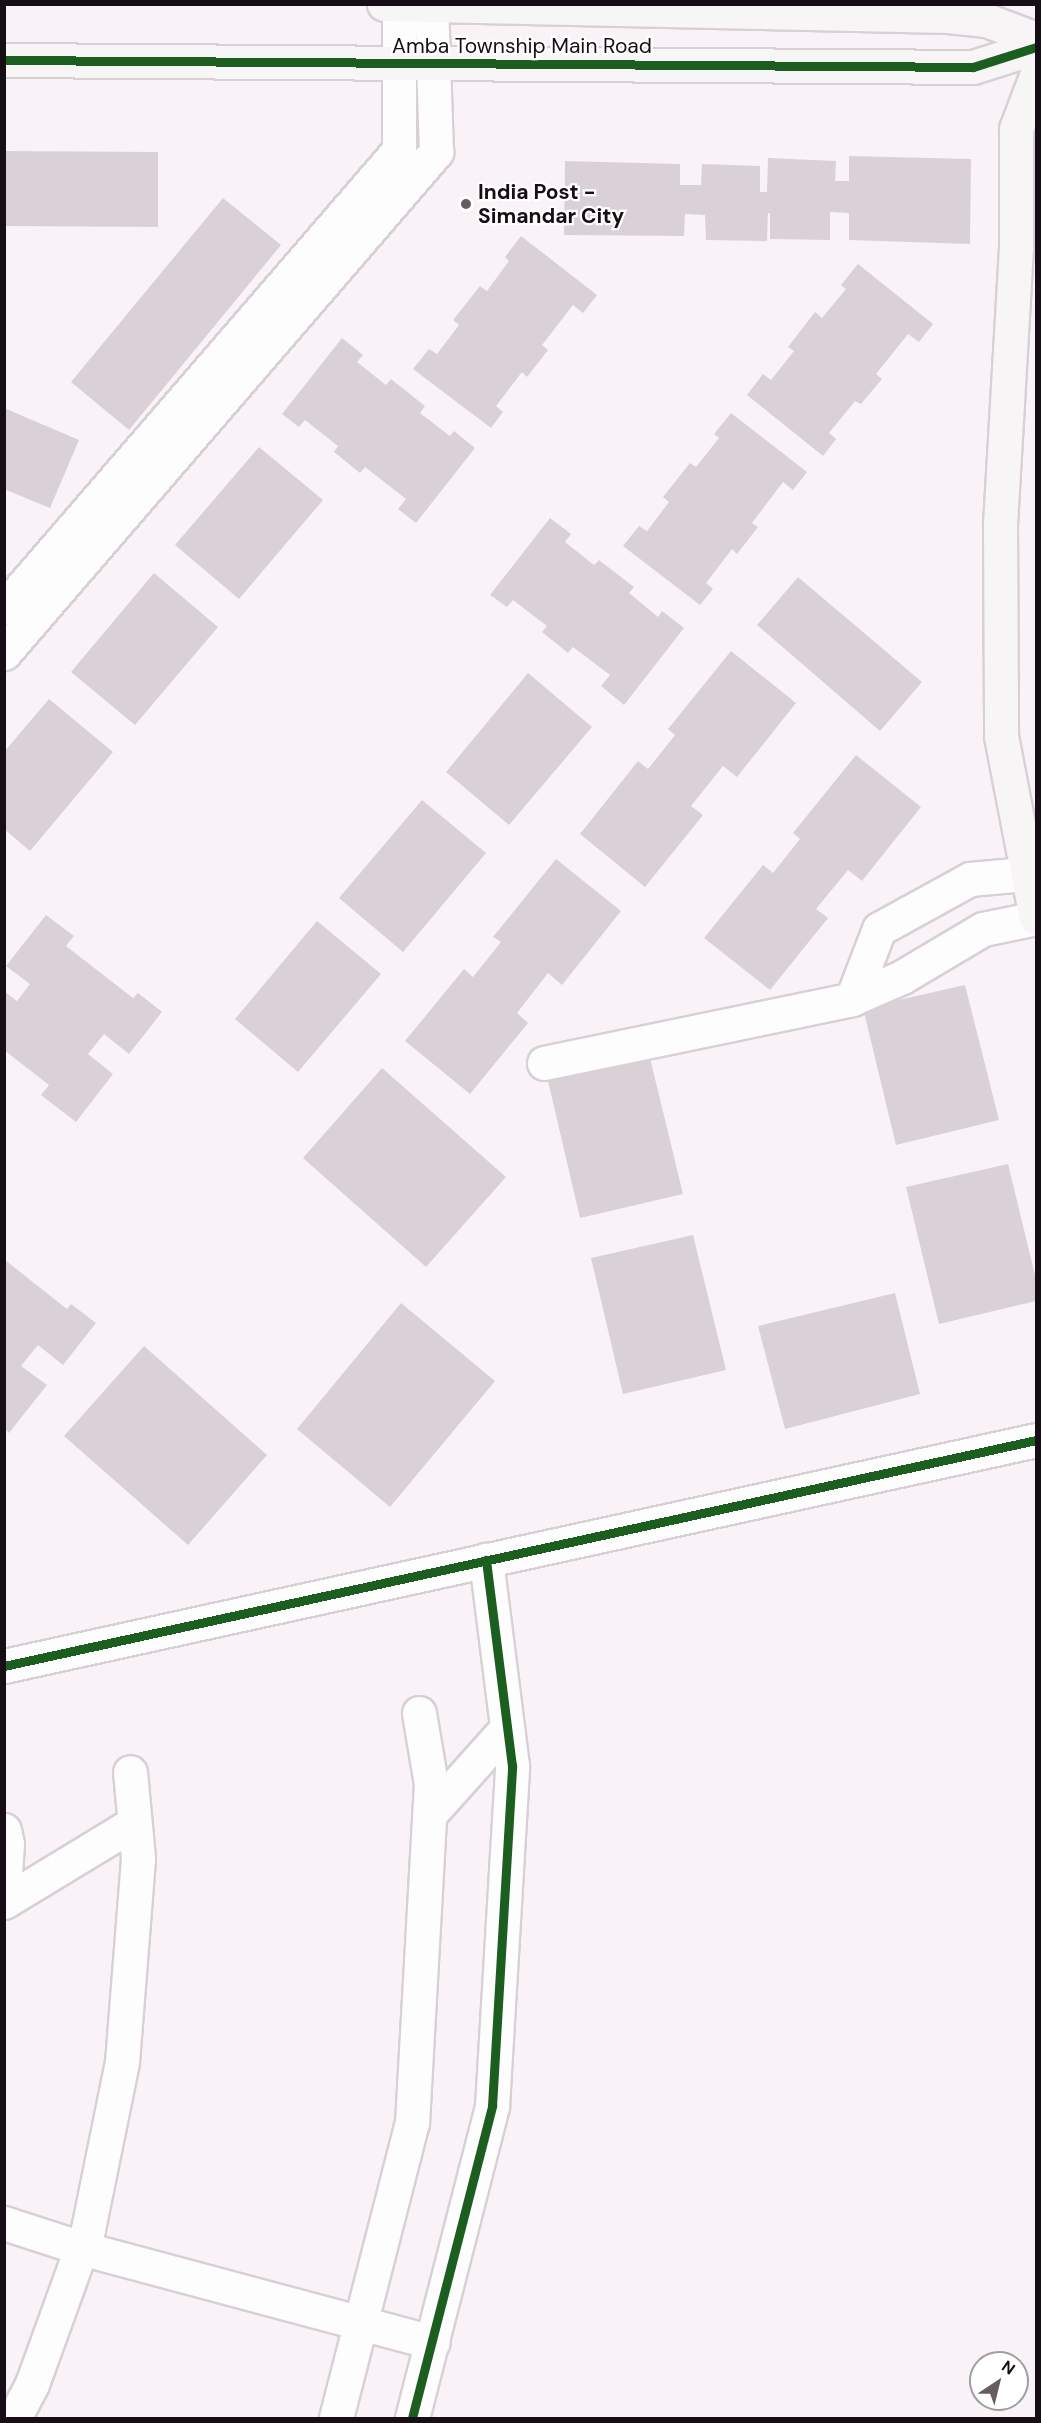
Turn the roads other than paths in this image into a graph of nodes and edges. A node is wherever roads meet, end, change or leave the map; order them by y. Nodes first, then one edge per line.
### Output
1 (384, 4) edge
2 (399, 5) edge
3 (431, 5) edge
4 (1036, 39) edge
5 (1036, 47) edge
6 (4, 60) edge
7 (398, 63) junction
8 (431, 63) junction
9 (1036, 76) edge
10 (4, 608) edge
11 (4, 653) edge
12 (1032, 873) edge
13 (1036, 918) edge
14 (852, 999) junction
15 (544, 1063) dead end
16 (1036, 1440) edge
17 (486, 1560) junction
18 (4, 1666) edge
19 (419, 1713) dead end
20 (507, 1728) junction
21 (130, 1772) dead end
22 (430, 1814) junction
23 (134, 1823) junction
24 (4, 1830) edge
25 (4, 1888) edge
26 (4, 1902) edge
27 (4, 2223) edge
28 (81, 2248) junction
29 (361, 2322) junction
30 (433, 2342) junction
31 (14, 2418) edge
32 (336, 2418) edge
33 (412, 2418) edge

1 - 2 street, Amba Township Main Road
2 - 3 street, Amba Township Main Road
2 - 7 street
3 - 4 street, Amba Township Main Road
3 - 8 street
5 - 8 street, Amba Township Main Road
6 - 7 street, Amba Township Main Road
7 - 8 street, Amba Township Main Road
7 - 10 street
8 - 11 street
9 - 12 street
12 - 13 street
12 - 14 street
13 - 14 street
14 - 15 street
16 - 17 street
17 - 18 street
17 - 20 street
19 - 22 street
20 - 22 street
20 - 30 street
21 - 23 street
22 - 29 street
23 - 26 street
23 - 28 street
24 - 25 street
27 - 28 street
28 - 29 street
28 - 31 street
29 - 30 street
29 - 32 street
30 - 33 street

